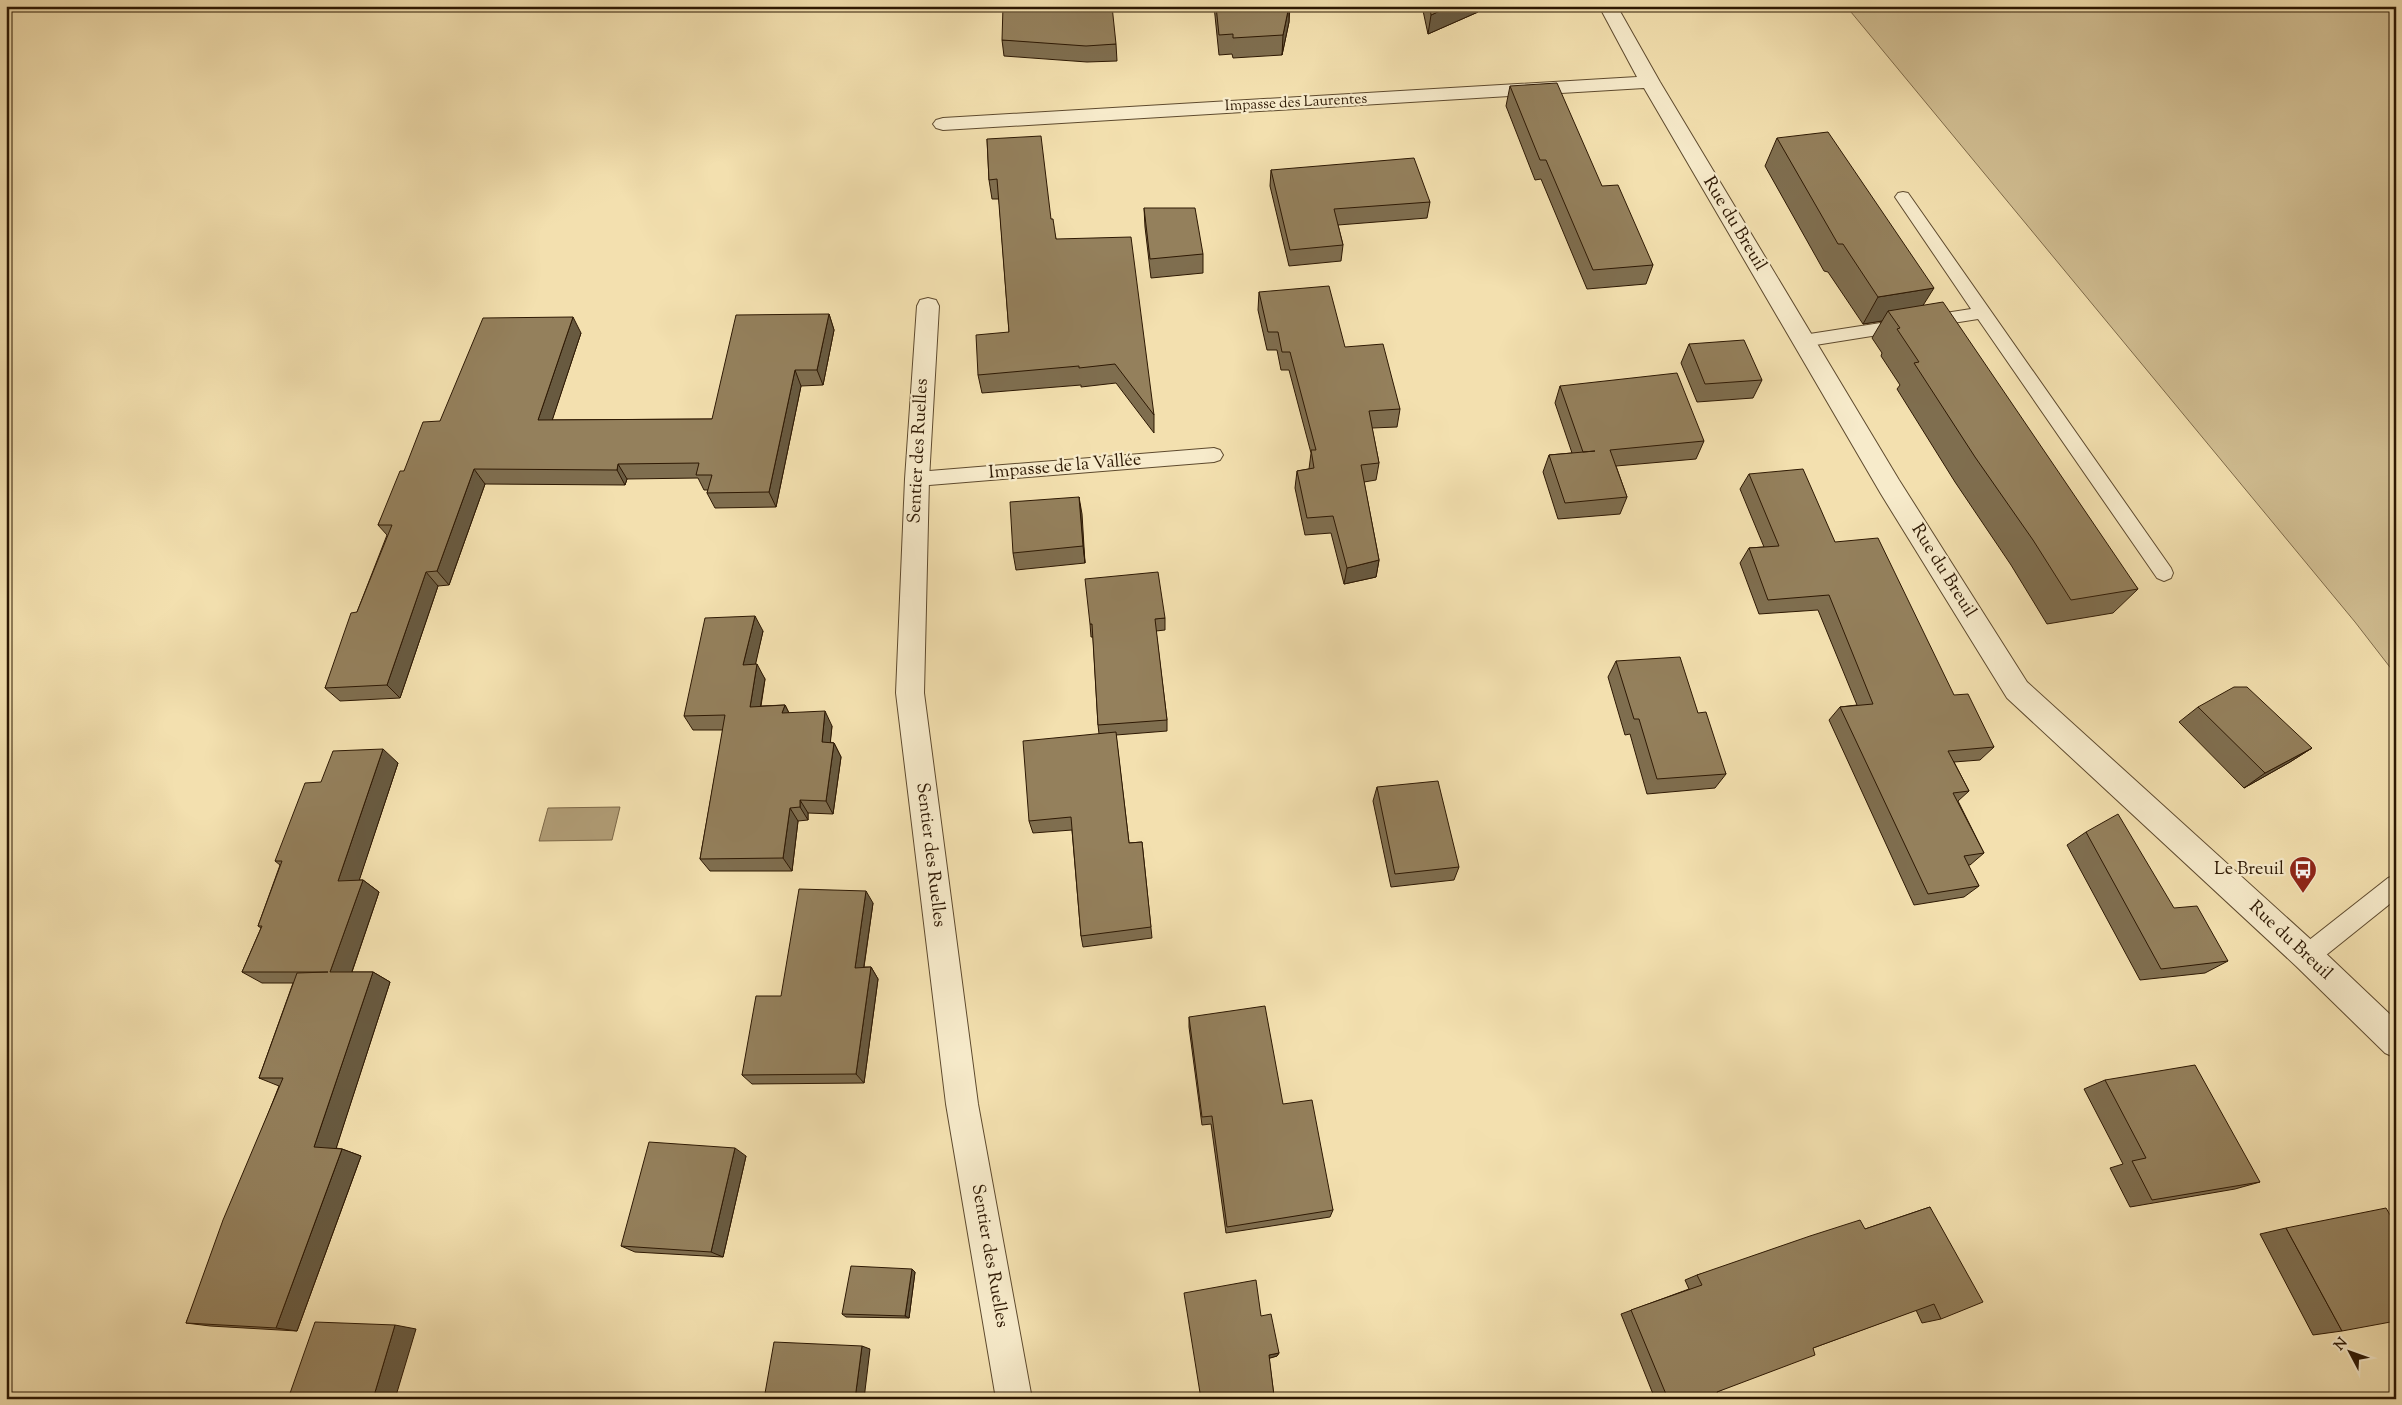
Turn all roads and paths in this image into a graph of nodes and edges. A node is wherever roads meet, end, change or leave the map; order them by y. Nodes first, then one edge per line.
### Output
1 (1608, 6) edge
2 (1650, 82) junction
3 (943, 124) dead end
4 (1902, 197) dead end
5 (928, 306) dead end
6 (1982, 313) junction
7 (1804, 340) junction
8 (1214, 455) dead end
9 (917, 480) junction
10 (2164, 573) dead end
11 (2396, 885) edge
12 (2307, 956) junction
13 (2396, 1042) edge
14 (1014, 1399) edge

1 - 2 street, Rue du Breuil
2 - 3 street, Impasse des Laurentes
2 - 7 street, Rue du Breuil
4 - 6 lane
5 - 9 street, Sentier des Ruelles
6 - 7 lane
6 - 10 lane
7 - 12 street, Rue du Breuil
8 - 9 lane, Impasse de la Vallée
9 - 14 street, Sentier des Ruelles
11 - 12 lane
12 - 13 street, Rue du Breuil

